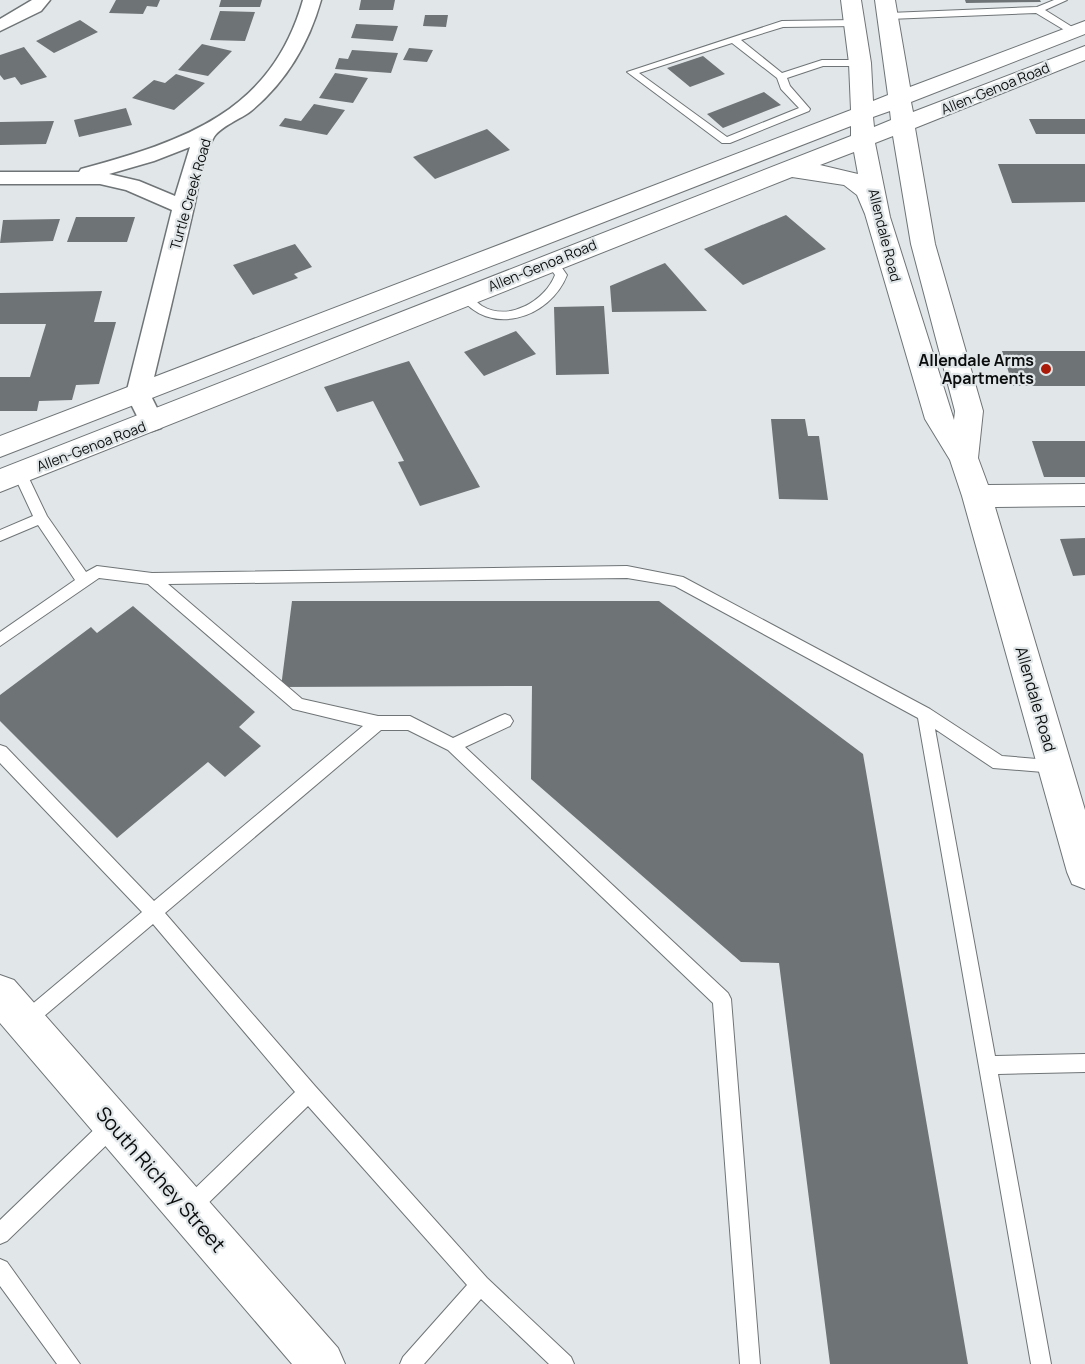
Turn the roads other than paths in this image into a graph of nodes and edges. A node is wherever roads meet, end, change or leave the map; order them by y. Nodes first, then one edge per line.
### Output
1 (40, 0) edge
2 (312, 0) edge
3 (851, 0) edge
4 (940, 0) edge
5 (1062, 0) edge
6 (887, 8) edge
7 (1038, 10) junction
8 (946, 14) junction
9 (856, 23) junction
10 (0, 26) edge
11 (1079, 29) edge
12 (734, 40) junction
13 (1085, 52) edge
14 (895, 55) junction
15 (860, 63) junction
16 (966, 74) junction
17 (781, 77) junction
18 (899, 100) junction
19 (862, 114) junction
20 (902, 126) junction
21 (205, 134) junction
22 (863, 141) junction
23 (789, 169) junction
24 (75, 176) junction
25 (0, 178) edge
26 (184, 208) junction
27 (878, 217) junction
28 (541, 256) junction
29 (465, 295) junction
30 (138, 394) junction
31 (152, 422) junction
32 (0, 447) edge
33 (964, 458) junction
34 (10, 477) edge
35 (1085, 495) edge
36 (978, 496) junction
37 (41, 518) junction
38 (0, 536) edge
39 (152, 579) junction
40 (84, 581) junction
41 (0, 640) edge
42 (925, 714) junction
43 (505, 721) dead end
44 (378, 723) junction
45 (453, 745) junction
46 (0, 752) edge
47 (1055, 766) junction
48 (1085, 871) edge
49 (154, 913) junction
50 (7, 1003) edge
51 (1085, 1063) edge
52 (987, 1065) junction
53 (308, 1093) junction
54 (113, 1125) junction
55 (188, 1210) junction
56 (0, 1234) edge
57 (0, 1269) edge
58 (480, 1285) junction
59 (70, 1364) edge
60 (322, 1364) edge
61 (410, 1364) edge
62 (564, 1364) edge
63 (750, 1364) edge
64 (1041, 1364) edge

1 - 10 street
2 - 21 street, Turtle Creek Road
3 - 9 main road, Allendale Road
4 - 8 lane
5 - 7 lane
6 - 8 lane
6 - 14 main road, Allendale Road
7 - 8 lane
7 - 11 lane
9 - 12 lane
9 - 15 main road, Allendale Road
11 - 16 main road, Allen-Genoa Road
12 - 17 lane
12 - 17 lane
13 - 20 main road, Allen-Genoa Road
14 - 16 main road
14 - 18 main road, Allendale Road
15 - 17 lane
15 - 19 main road, Allendale Road
16 - 18 main road, Allen-Genoa Road
18 - 19 main road, Allen-Genoa Road
18 - 20 main road, Allendale Road
19 - 22 main road, Allendale Road
19 - 28 main road, Allen-Genoa Road
20 - 22 main road, Allen-Genoa Road
20 - 33 main road, Allendale Road
21 - 24 street
21 - 26 street, Turtle Creek Road
22 - 23 main road, Allen-Genoa Road
22 - 27 main road, Allendale Road
23 - 27 main road
23 - 28 main road, Allen-Genoa Road
24 - 25 street
24 - 26 street
26 - 30 street, Turtle Creek Road
27 - 33 main road, Allendale Road
28 - 29 main road, Allen-Genoa Road
28 - 29 lane
28 - 30 main road, Allen-Genoa Road
29 - 31 main road, Allen-Genoa Road
30 - 31 street
30 - 32 main road, Allen-Genoa Road
31 - 34 main road, Allen-Genoa Road
33 - 36 main road, Allendale Road
34 - 37 lane
35 - 36 main road
36 - 47 main road, Allendale Road
37 - 38 lane
37 - 40 lane
39 - 40 lane
39 - 42 lane
39 - 44 lane
40 - 41 lane
42 - 47 lane
42 - 52 lane
43 - 45 lane
44 - 45 lane
44 - 49 lane
45 - 63 lane
46 - 49 lane
47 - 48 main road, Allendale Road
49 - 50 lane
49 - 53 lane
50 - 54 main road, South Richey Street
51 - 52 lane
52 - 64 lane
53 - 55 lane
53 - 58 lane
54 - 55 main road, South Richey Street
54 - 56 lane
55 - 60 main road, South Richey Street
57 - 59 lane
58 - 61 lane
58 - 62 lane

